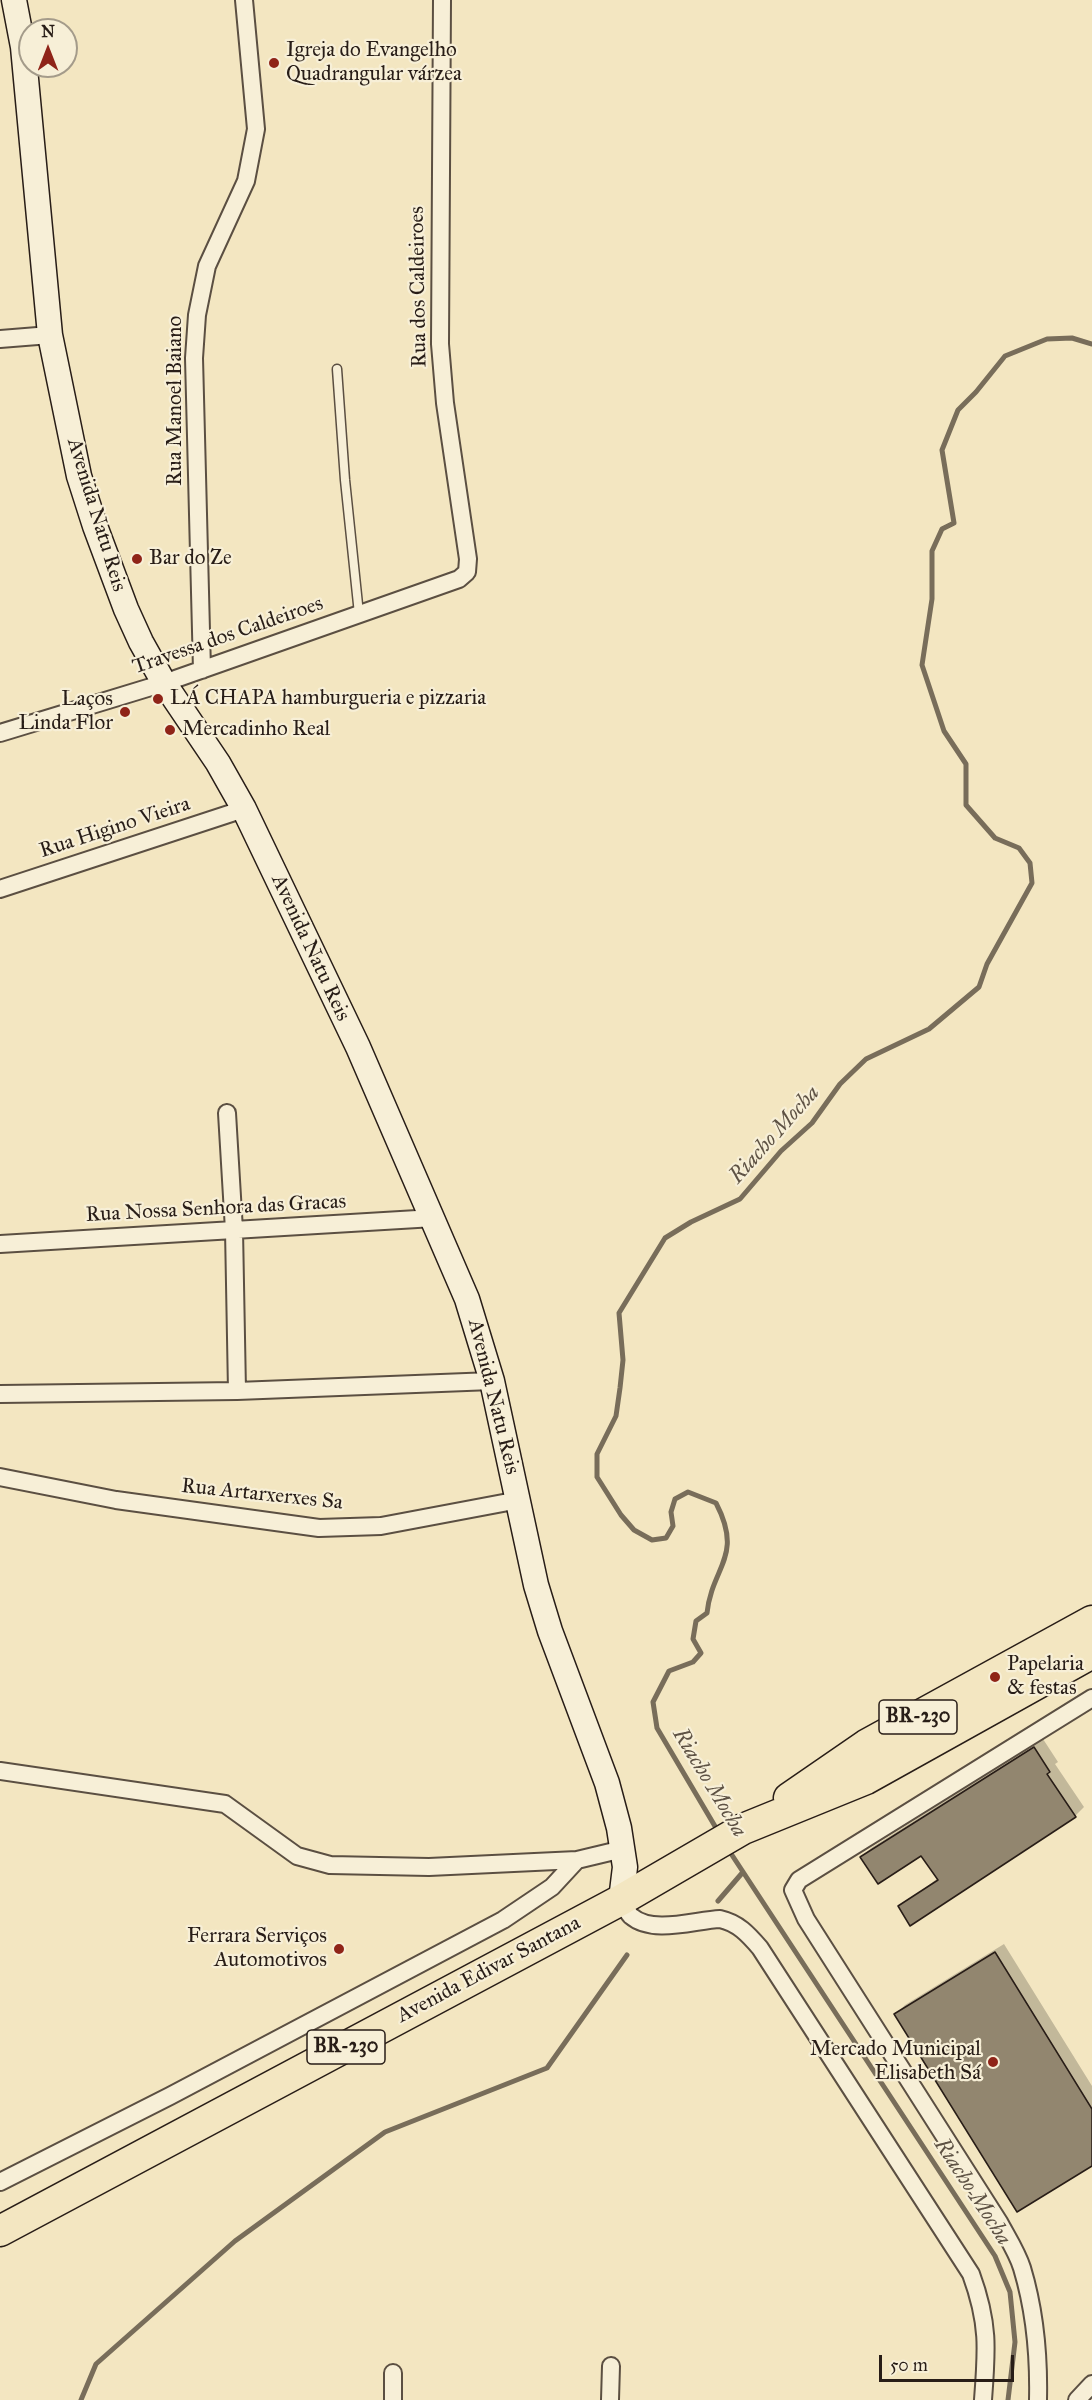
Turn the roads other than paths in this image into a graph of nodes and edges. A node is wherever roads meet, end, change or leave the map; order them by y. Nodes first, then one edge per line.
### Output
1 (14, 0) edge
2 (244, 0) edge
3 (442, 0) edge
4 (50, 335) junction
5 (0, 339) edge
6 (337, 369) dead end
7 (467, 572) joint
8 (359, 614) junction
9 (202, 670) junction
10 (164, 683) junction
11 (0, 733) edge
12 (244, 809) junction
13 (0, 889) edge
14 (227, 1113) dead end
15 (434, 1218) junction
16 (234, 1230) junction
17 (0, 1244) edge
18 (492, 1381) junction
19 (0, 1385) edge
20 (237, 1390) junction
21 (0, 1394) edge
22 (0, 1477) edge
23 (519, 1500) junction
24 (1092, 1621) edge
25 (1092, 1653) edge
26 (1092, 1698) edge
27 (0, 1772) edge
28 (747, 1826) junction
29 (623, 1849) junction
30 (577, 1860) junction
31 (621, 1900) junction
32 (0, 2182) edge
33 (0, 2231) edge
34 (610, 2366) dead end
35 (393, 2373) dead end
36 (1092, 2384) edge
37 (393, 2400) edge
38 (610, 2400) edge
39 (983, 2400) edge
40 (1038, 2400) edge
41 (1077, 2400) edge

1 - 4 street, Avenida Natu Reis
2 - 9 street, Rua Manoel Baiano
3 - 7 street, Rua dos Caldeiroes
4 - 5 street
4 - 10 street, Avenida Natu Reis
6 - 8 lane
7 - 8 street, Travessa dos Caldeiroes
8 - 9 street, Travessa dos Caldeiroes
9 - 10 street, Travessa dos Caldeiroes
10 - 11 street, Travessa dos Caldeiroes
10 - 12 street, Avenida Natu Reis
12 - 13 street, Rua Higino Vieira
12 - 15 street, Avenida Natu Reis
14 - 16 street
15 - 16 street, Rua Nossa Senhora das Gracas
15 - 18 street, Avenida Natu Reis
16 - 17 street, Rua Nossa Senhora das Gracas
16 - 20 street
18 - 20 street
18 - 23 street, Avenida Natu Reis
19 - 21 street
20 - 21 street
22 - 23 street, Rua Artarxerxes Sa
23 - 29 street, Avenida Natu Reis
24 - 28 highway, BR-230
25 - 28 highway, BR-230
26 - 40 street
27 - 30 street
28 - 31 highway, Avenida Edivar Santana / BR-230
29 - 30 street
29 - 31 street, Avenida Natu Reis
30 - 32 street, Avenida Edivar Santana
31 - 33 highway, Avenida Edivar Santana / BR-230
31 - 39 street
34 - 38 street
35 - 37 street
36 - 41 street

